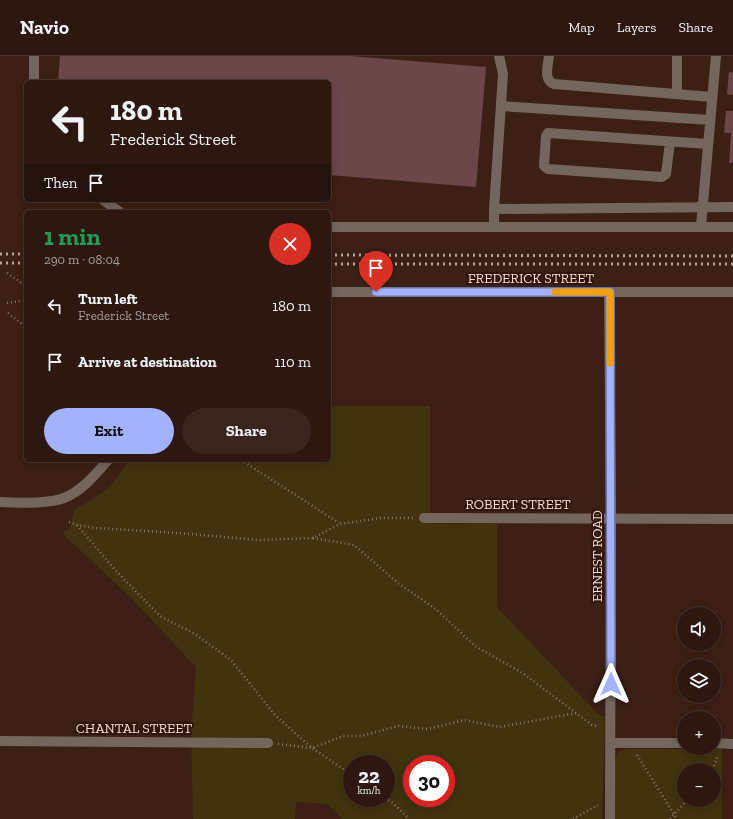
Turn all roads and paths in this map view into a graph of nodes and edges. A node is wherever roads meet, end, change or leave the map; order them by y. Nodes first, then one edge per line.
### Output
1 (34, 56) edge
2 (499, 56) edge
3 (549, 56) edge
4 (676, 56) edge
5 (716, 56) edge
6 (34, 80) edge
7 (677, 94) junction
8 (712, 97) junction
9 (501, 106) junction
10 (710, 120) junction
11 (670, 142) junction
12 (708, 144) junction
13 (106, 202) edge
14 (702, 207) junction
15 (733, 207) edge
16 (494, 209) junction
17 (117, 210) edge
18 (701, 226) junction
19 (733, 226) edge
20 (494, 227) junction
21 (331, 228) edge
22 (7, 273) dead end
23 (24, 285) edge
24 (331, 292) edge
25 (610, 292) junction
26 (733, 292) edge
27 (24, 300) edge
28 (7, 303) dead end
29 (8, 313) dead end
30 (24, 325) edge
31 (106, 462) edge
32 (244, 462) edge
33 (0, 502) edge
34 (424, 518) joint
35 (611, 519) junction
36 (733, 519) edge
37 (69, 522) dead end
38 (340, 524) junction
39 (77, 525) junction
40 (313, 538) junction
41 (576, 713) junction
42 (611, 729) junction
43 (0, 741) edge
44 (268, 743) joint
45 (611, 743) junction
46 (635, 743) junction
47 (677, 743) edge
48 (721, 743) edge
49 (733, 744) edge
50 (312, 748) junction
51 (343, 769) edge
52 (610, 802) junction
53 (395, 805) edge
54 (681, 807) edge
55 (674, 814) junction
56 (409, 819) edge
57 (572, 819) edge
58 (610, 819) edge
59 (670, 819) edge
60 (677, 819) edge

1 - 6 street
2 - 9 street
3 - 7 street
4 - 7 street
5 - 8 street
7 - 8 street
8 - 10 street
9 - 10 street
9 - 16 street
10 - 12 street
11 - 11 street
11 - 12 street
12 - 14 street
13 - 17 street
14 - 15 street
14 - 16 street
14 - 18 street
16 - 20 street
18 - 19 street
18 - 20 street
20 - 21 street
22 - 23 path
24 - 25 street, FREDERICK STREET
25 - 26 street, FREDERICK STREET
25 - 35 street, ERNEST ROAD
27 - 28 path
29 - 30 path
31 - 33 street
32 - 38 path
34 - 35 street, ROBERT STREET
34 - 38 path
35 - 36 street, ROBERT STREET
35 - 42 street, ERNEST ROAD
37 - 39 path
38 - 40 path
39 - 40 path
39 - 50 path
40 - 41 path
41 - 42 path
41 - 50 path
42 - 45 street, ERNEST ROAD
43 - 44 street, CHANTAL STREET
44 - 50 path
45 - 46 street
45 - 52 street, ERNEST ROAD
46 - 47 street
46 - 55 path
48 - 49 street
50 - 51 path
52 - 57 path
52 - 58 street, ERNEST ROAD
53 - 56 path
54 - 55 path
55 - 59 path
55 - 60 path

